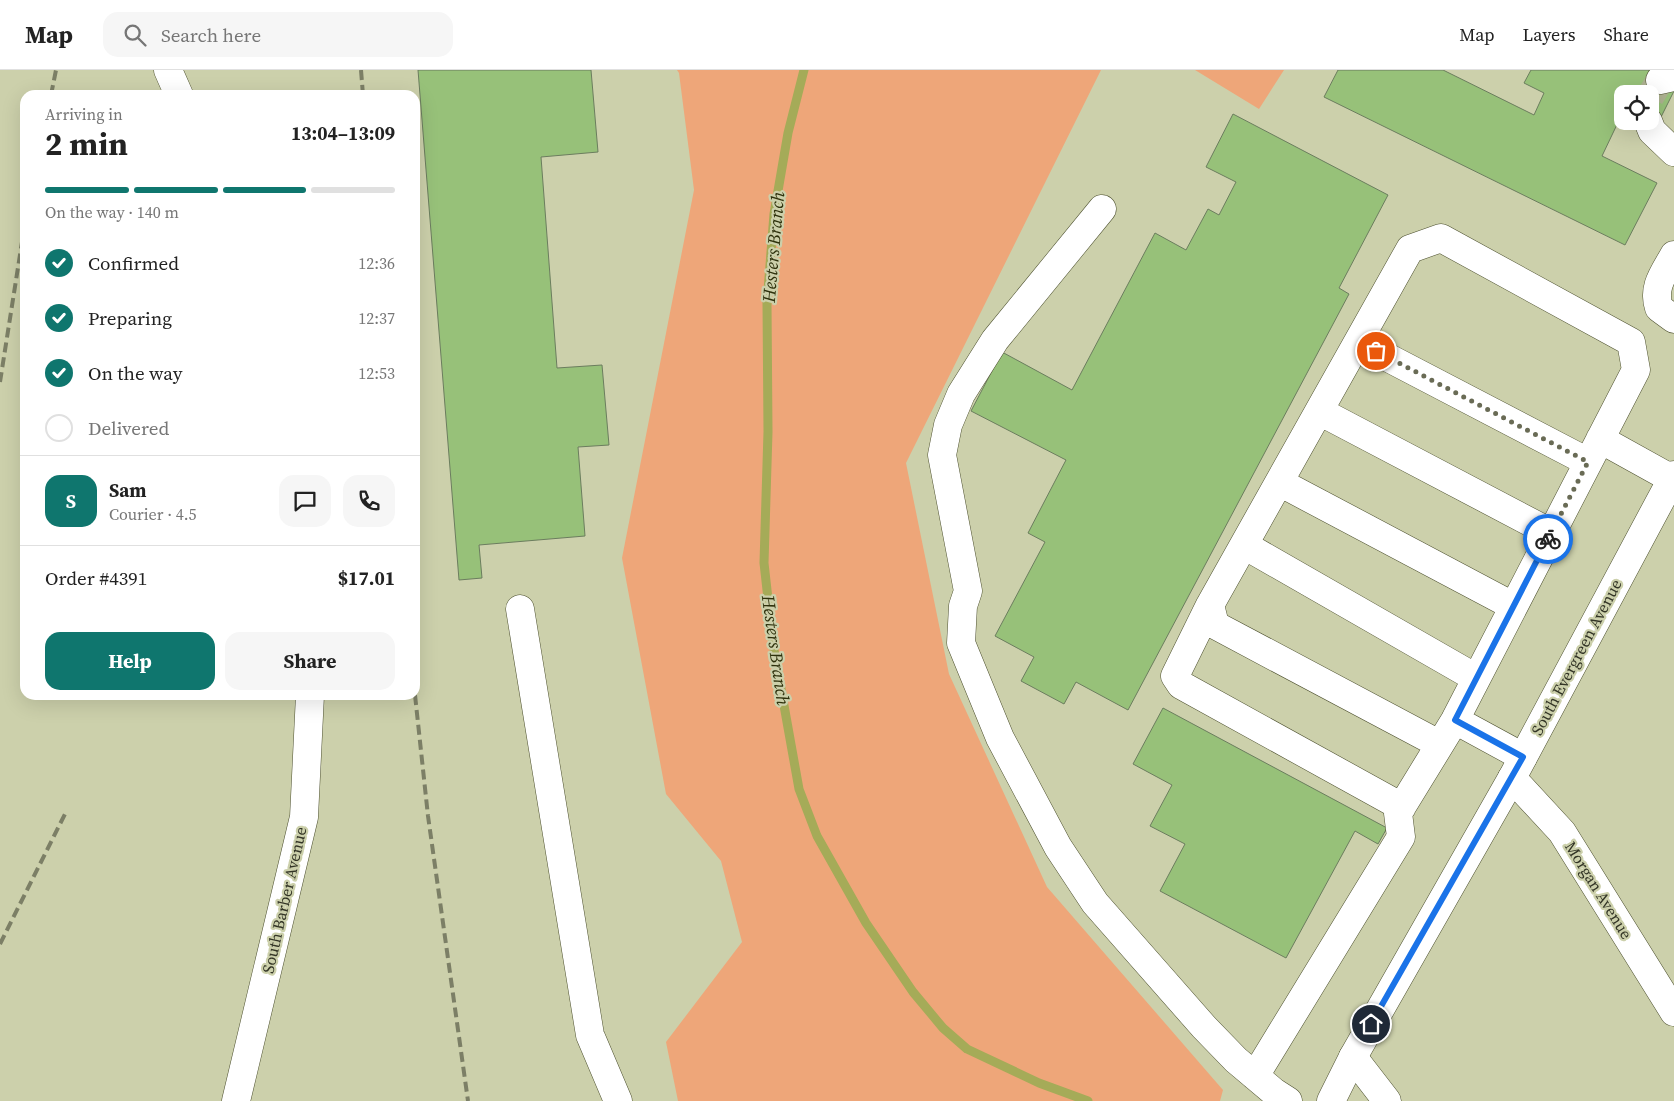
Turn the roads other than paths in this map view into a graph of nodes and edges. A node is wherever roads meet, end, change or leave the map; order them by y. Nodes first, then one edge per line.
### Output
1 (168, 70) edge
2 (177, 90) edge
3 (1652, 130) edge
4 (1674, 152) edge
5 (1102, 209) dead end
6 (1674, 255) edge
7 (1674, 318) edge
8 (1358, 342) junction
9 (1319, 411) junction
10 (1594, 451) junction
11 (1674, 478) edge
12 (1280, 482) junction
13 (1551, 533) junction
14 (1244, 545) junction
15 (1210, 605) junction
16 (1514, 606) junction
17 (520, 609) dead end
18 (1476, 678) junction
19 (310, 700) edge
20 (1455, 720) junction
21 (1439, 744) junction
22 (1518, 767) junction
23 (1402, 807) junction
24 (1674, 1012) edge
25 (1352, 1057) junction
26 (1255, 1076) junction
27 (236, 1101) edge
28 (618, 1101) edge
29 (1288, 1101) edge
30 (1331, 1101) edge
31 (1387, 1101) edge

1 - 2 street
3 - 4 street
5 - 26 street
6 - 7 street
8 - 9 street
8 - 10 street
8 - 10 street
9 - 12 street
9 - 13 street
10 - 11 street
10 - 13 street
11 - 22 street, South Evergreen Avenue
12 - 14 street
12 - 16 street
13 - 16 street
14 - 15 street
14 - 18 street
15 - 21 street
15 - 23 street
16 - 18 street
17 - 28 street
18 - 20 street
19 - 27 street, South Barber Avenue
20 - 21 street
20 - 22 street, Morgan Avenue
21 - 23 street
22 - 24 street, Morgan Avenue
22 - 25 street, South Evergreen Avenue
23 - 26 street
25 - 30 street, South Evergreen Avenue
25 - 31 street
26 - 29 street

